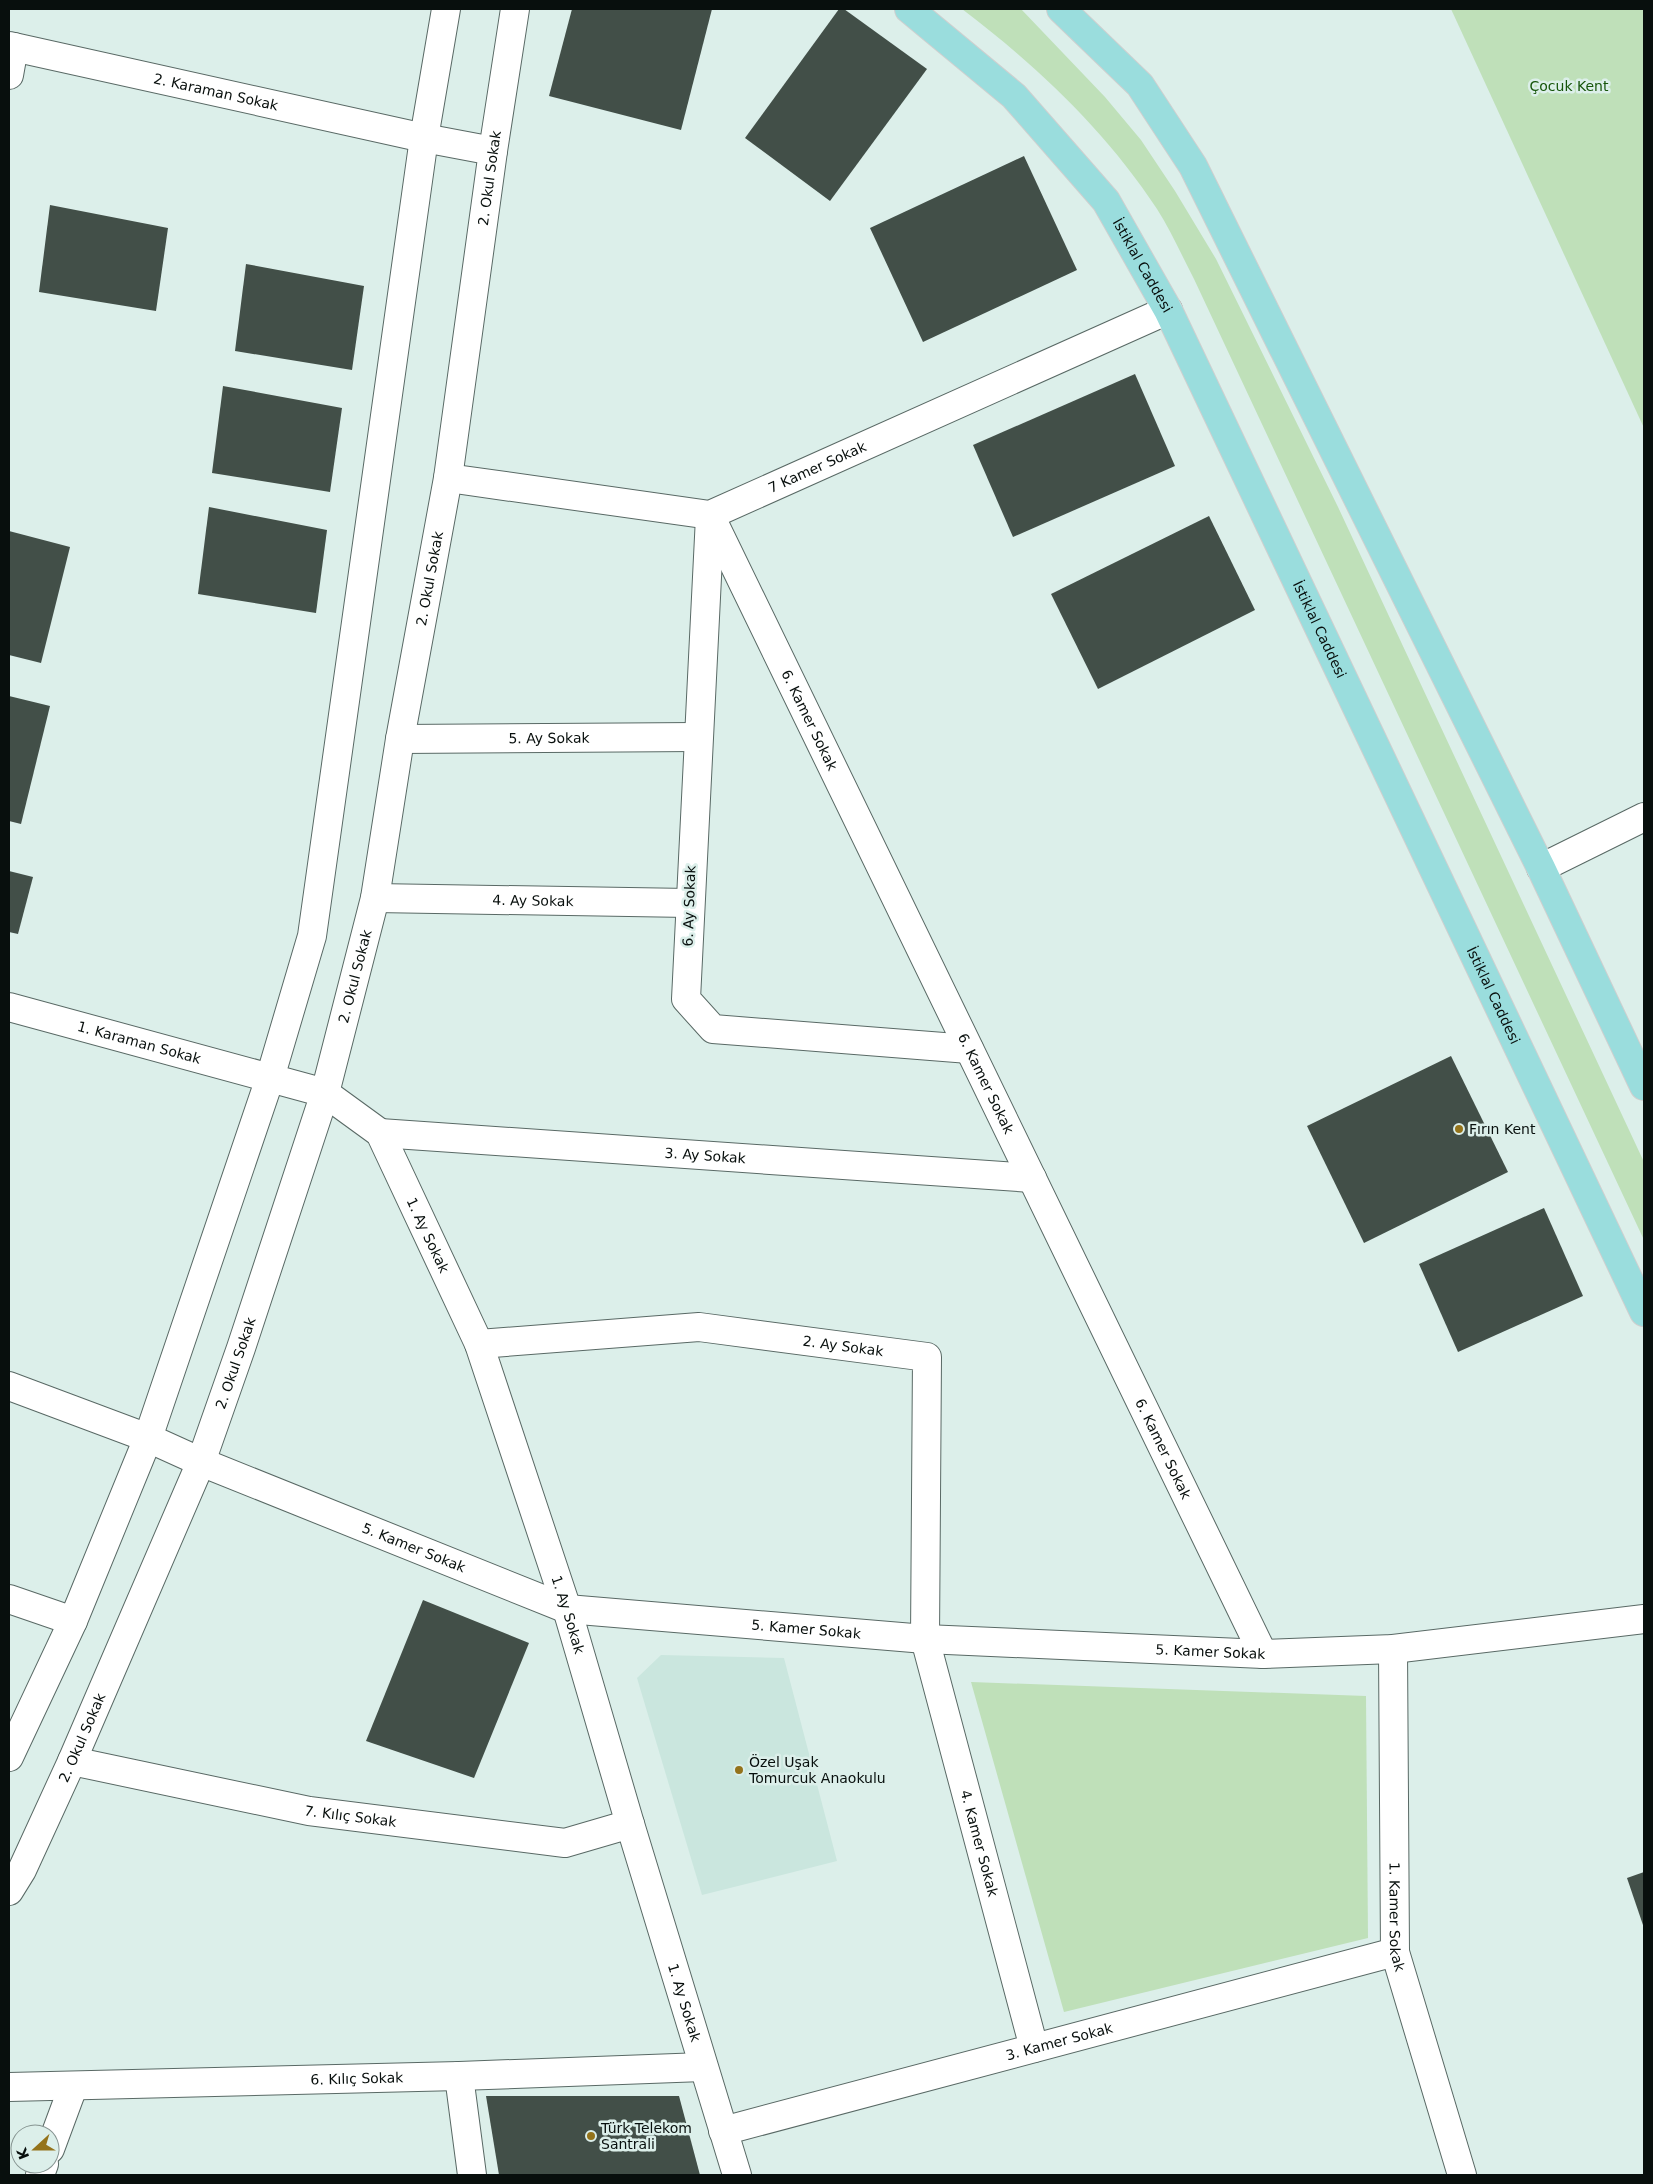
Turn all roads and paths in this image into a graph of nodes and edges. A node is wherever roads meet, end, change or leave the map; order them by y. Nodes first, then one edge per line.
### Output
1 (446, 9) edge
2 (515, 9) edge
3 (909, 9) edge
4 (1061, 9) edge
5 (11, 46) edge
6 (9, 75) edge
7 (424, 138) junction
8 (493, 151) junction
9 (1168, 310) junction
10 (448, 478) junction
11 (710, 515) junction
12 (698, 737) junction
13 (400, 739) junction
14 (1644, 816) edge
15 (1541, 868) junction
16 (375, 898) junction
17 (689, 902) junction
18 (9, 1007) edge
19 (969, 1049) junction
20 (270, 1078) junction
21 (1644, 1086) edge
22 (325, 1093) junction
23 (380, 1133) junction
24 (1032, 1178) junction
25 (1644, 1312) edge
26 (479, 1344) junction
27 (9, 1386) edge
28 (148, 1438) junction
29 (201, 1462) junction
30 (9, 1599) edge
31 (568, 1609) junction
32 (1644, 1619) edge
33 (73, 1621) junction
34 (925, 1639) junction
35 (1392, 1649) junction
36 (1263, 1654) junction
37 (9, 1756) edge
38 (72, 1762) junction
39 (630, 1824) junction
40 (9, 1891) edge
41 (1395, 1952) junction
42 (1034, 2048) junction
43 (703, 2067) junction
44 (459, 2076) junction
45 (9, 2087) edge
46 (73, 2087) junction
47 (59, 2124) edge
48 (723, 2131) junction
49 (472, 2175) edge
50 (737, 2175) edge
51 (1462, 2175) edge

1 - 7 street
2 - 8 street, 2. Okul Sokak
3 - 9 main road, İstiklal Caddesi
4 - 15 main road
5 - 6 street
5 - 7 street, 2. Karaman Sokak
7 - 8 street, 2. Karaman Sokak
7 - 20 street
8 - 10 street, 2. Okul Sokak
9 - 11 street, 7 Kamer Sokak
9 - 25 main road, İstiklal Caddesi
10 - 11 street
10 - 13 street, 2. Okul Sokak
11 - 12 street, 6. Ay Sokak
11 - 19 street, 6. Kamer Sokak
12 - 13 street, 5. Ay Sokak
12 - 17 street, 6. Ay Sokak
13 - 16 street, 2. Okul Sokak
14 - 15 street
15 - 21 main road
16 - 17 street, 4. Ay Sokak
16 - 22 street, 2. Okul Sokak
17 - 19 street, 6. Ay Sokak
18 - 20 street, 1. Karaman Sokak
19 - 24 street, 6. Kamer Sokak
20 - 22 street, 1. Karaman Sokak
20 - 28 street
22 - 23 street, 1. Ay Sokak
22 - 29 street, 2. Okul Sokak
23 - 24 street, 3. Ay Sokak
23 - 26 street, 1. Ay Sokak
24 - 36 street, 6. Kamer Sokak
26 - 31 street, 1. Ay Sokak
26 - 34 street, 2. Ay Sokak
27 - 28 street, 5. Kamer Sokak
28 - 29 street, 5. Kamer Sokak
28 - 33 street
29 - 31 street, 5. Kamer Sokak
29 - 38 street, 2. Okul Sokak
30 - 33 street
31 - 34 street, 5. Kamer Sokak
31 - 39 street, 1. Ay Sokak
32 - 35 street, 5. Kamer Sokak
33 - 37 street
34 - 36 street, 5. Kamer Sokak
34 - 42 street, 4. Kamer Sokak
35 - 36 street, 5. Kamer Sokak
35 - 41 street, 1. Kamer Sokak
38 - 39 street, 7. Kılıç Sokak
38 - 40 street, 2. Okul Sokak
39 - 43 street, 1. Ay Sokak
41 - 42 street, 3. Kamer Sokak
41 - 51 street, 1. Kamer Sokak
42 - 48 street, 3. Kamer Sokak
43 - 44 street, 6. Kılıç Sokak
43 - 48 street, 1. Ay Sokak
44 - 46 street, 6. Kılıç Sokak
44 - 49 street
45 - 46 street, 6. Kılıç Sokak
46 - 47 street
48 - 50 street, 1. Ay Sokak

